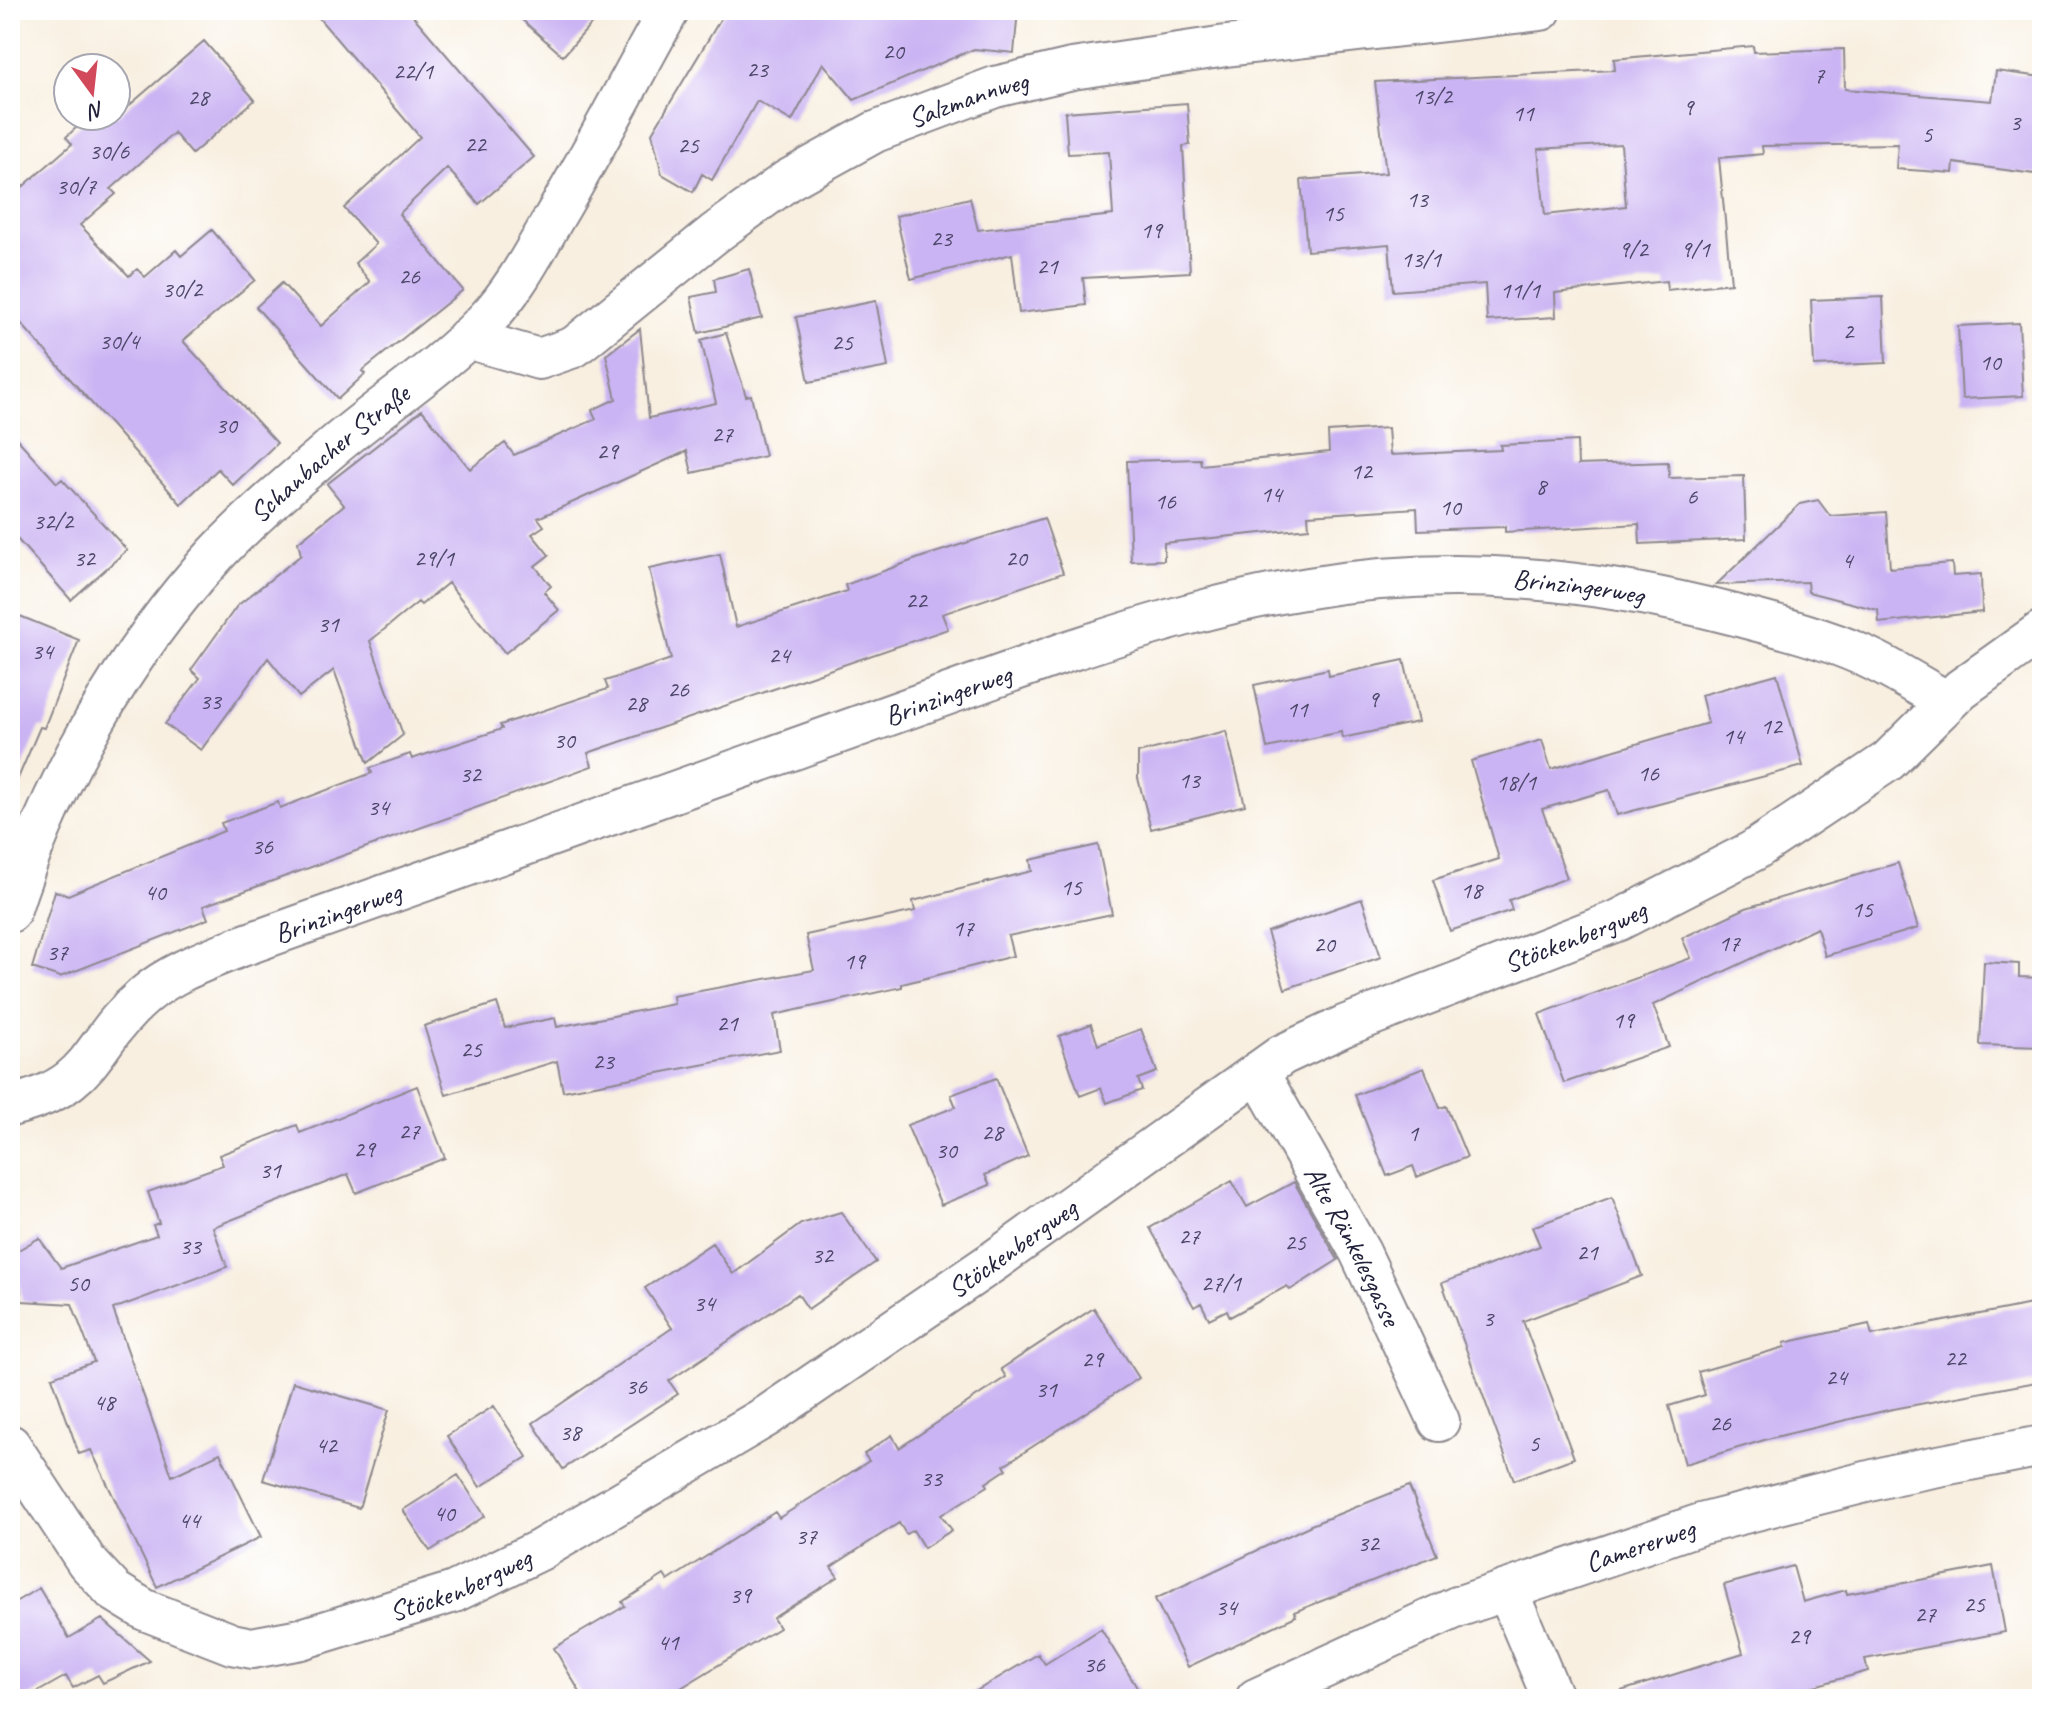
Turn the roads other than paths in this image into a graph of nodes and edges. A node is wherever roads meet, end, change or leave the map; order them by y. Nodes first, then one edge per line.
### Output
1 (669, 10) edge
2 (1541, 10) edge
3 (467, 338) junction
4 (2038, 641) edge
5 (1947, 702) junction
6 (10, 912) edge
7 (1258, 1072) junction
8 (10, 1106) edge
9 (1439, 1421) dead end
10 (10, 1445) edge
11 (2042, 1446) edge
12 (1507, 1590) junction
13 (1256, 1699) edge
14 (1553, 1699) edge

1 - 3 street, Schanbacher Straße
2 - 3 street, Salzmannweg
3 - 6 street, Schanbacher Straße
4 - 5 street, Stöckenbergweg
5 - 7 street, Stöckenbergweg
5 - 8 street, Brinzingerweg
7 - 9 street, Alte Ränkelesgasse
7 - 10 street, Stöckenbergweg
11 - 12 street, Camererweg
12 - 13 street, Camererweg
12 - 14 street

